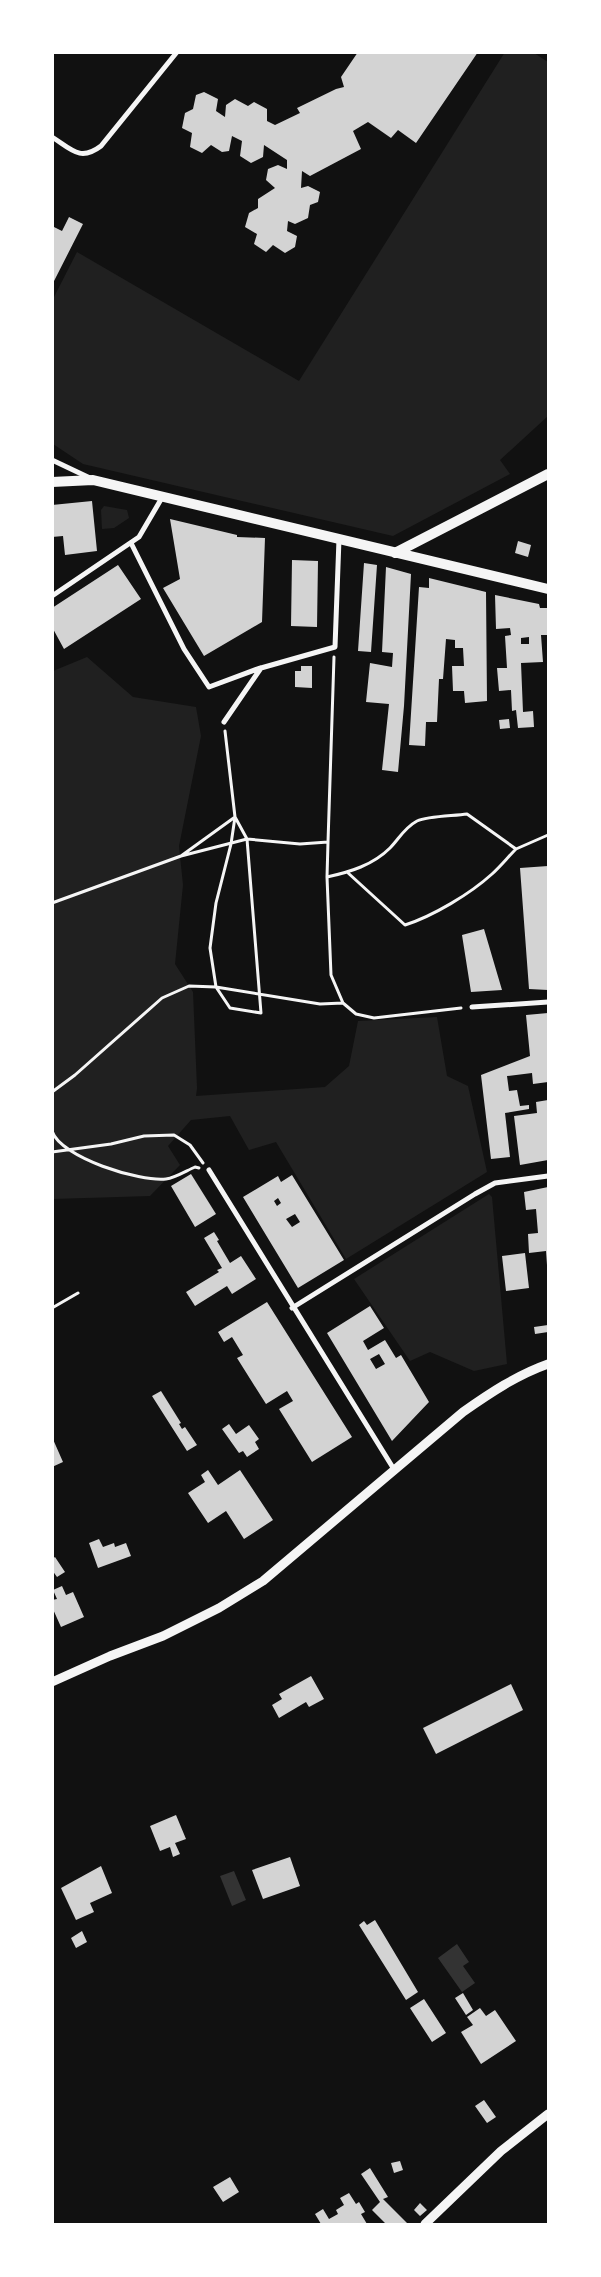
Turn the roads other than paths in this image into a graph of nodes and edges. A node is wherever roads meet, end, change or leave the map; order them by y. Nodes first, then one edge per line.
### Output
1 (177, 52) edge
2 (52, 137) edge
3 (52, 460) edge
4 (548, 474) edge
5 (93, 480) junction
6 (52, 482) edge
7 (163, 496) junction
8 (339, 539) junction
9 (131, 543) junction
10 (395, 553) junction
11 (548, 589) edge
12 (52, 596) edge
13 (261, 668) junction
14 (224, 722) road end
15 (548, 1002) edge
16 (472, 1007) road end
17 (209, 1170) road end
18 (548, 1176) edge
19 (292, 1308) junction
20 (548, 1364) edge
21 (396, 1471) junction
22 (52, 1682) edge
23 (548, 2114) edge
24 (424, 2224) edge

1 - 2 street
3 - 5 street
4 - 10 main road
5 - 6 main road
5 - 7 main road
7 - 8 main road
7 - 9 street
8 - 10 main road
8 - 13 street
9 - 12 street
9 - 13 street
10 - 11 main road
13 - 14 street
15 - 16 street
17 - 19 street
18 - 19 street
19 - 21 street
20 - 21 street
21 - 22 street
23 - 24 street

